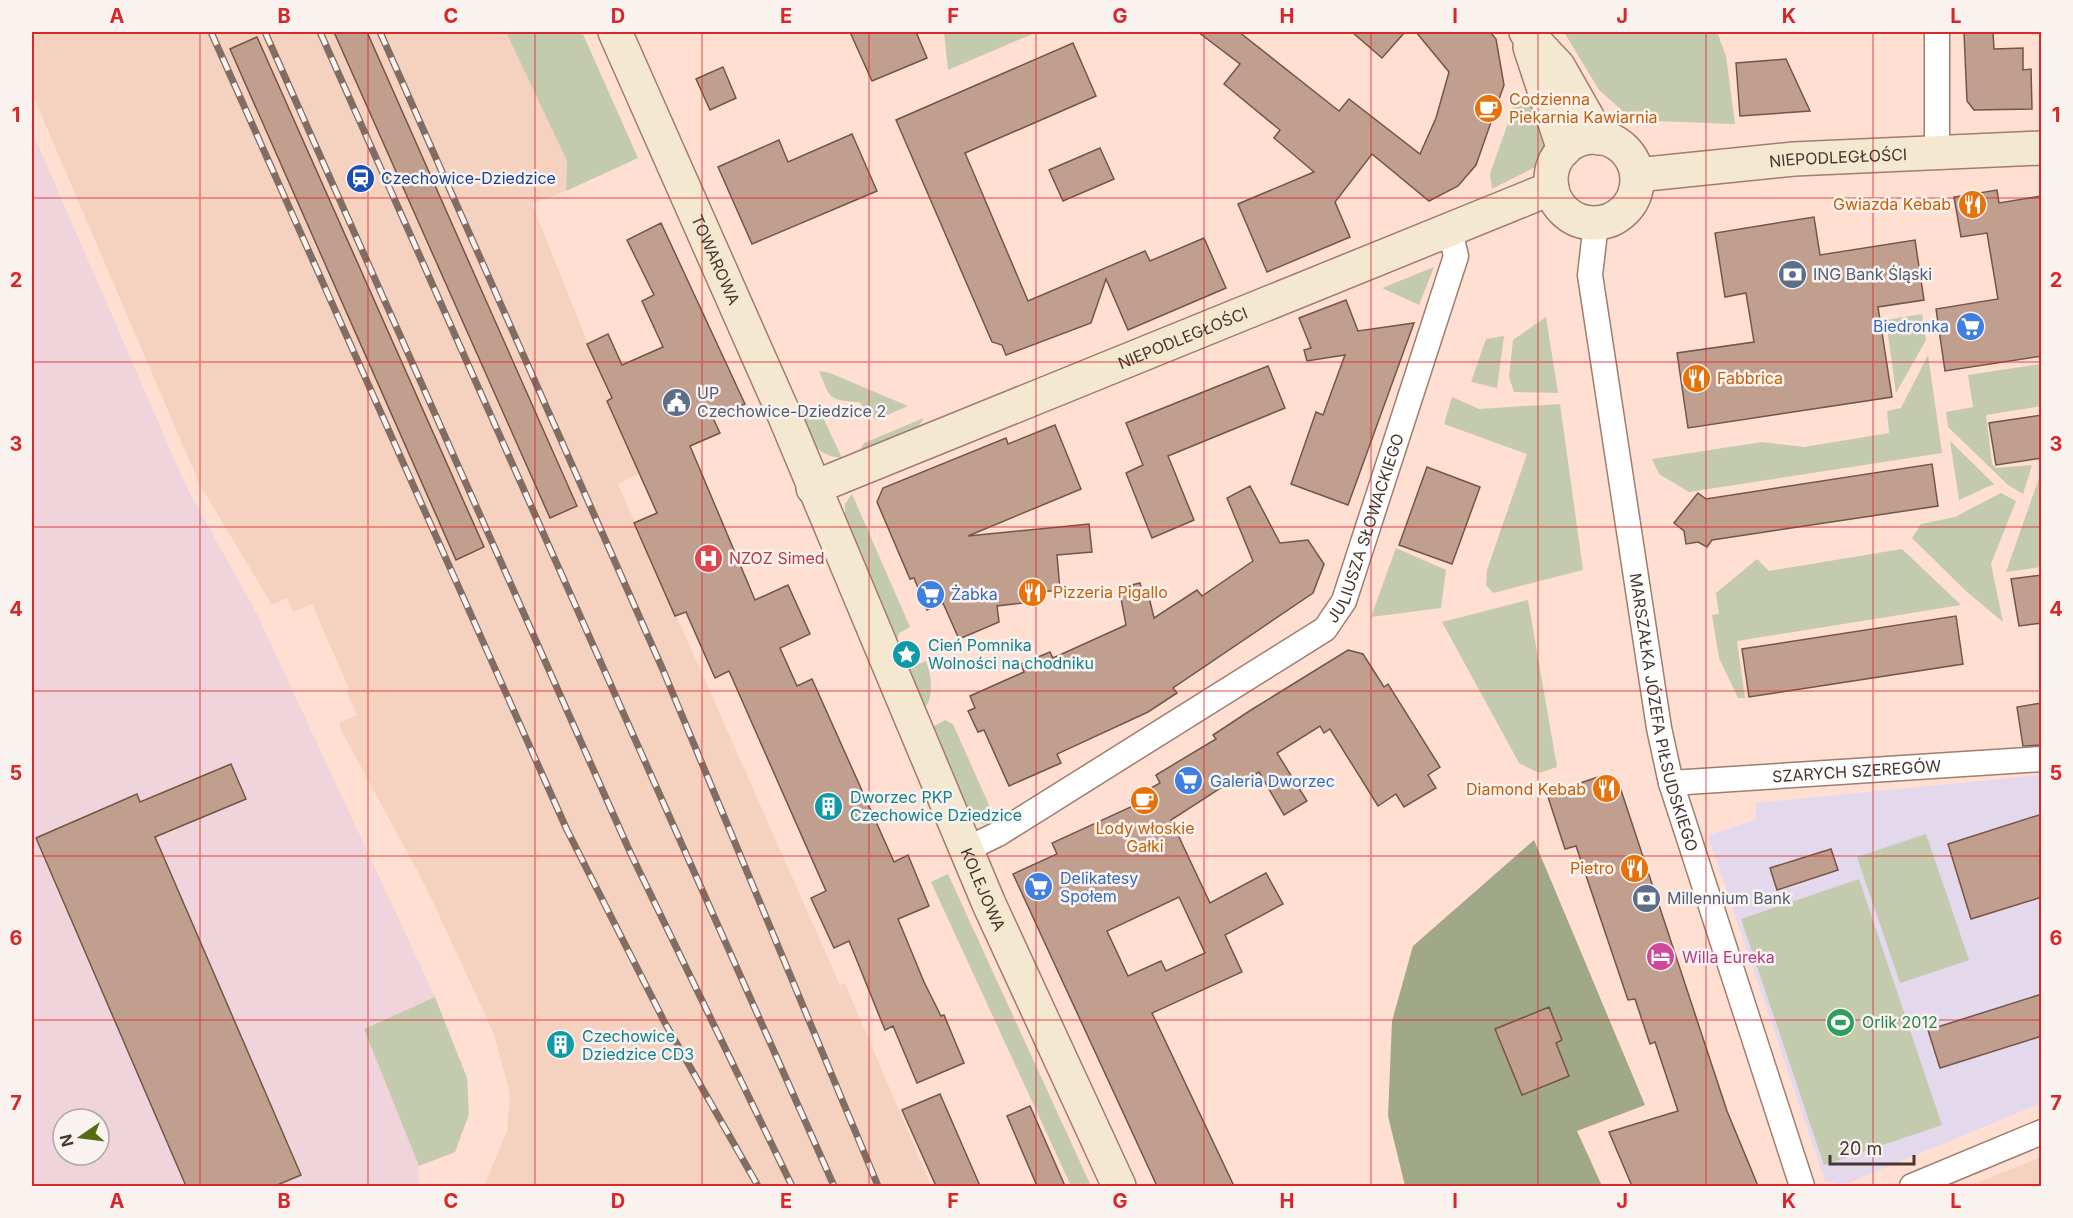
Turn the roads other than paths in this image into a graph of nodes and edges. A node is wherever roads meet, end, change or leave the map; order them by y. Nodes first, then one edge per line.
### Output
1 (615, 32) edge
2 (1525, 32) edge
3 (1937, 32) edge
4 (1599, 138) junction
5 (2042, 148) edge
6 (1564, 150) junction
7 (1937, 152) junction
8 (1637, 176) junction
9 (1552, 188) junction
10 (1596, 223) junction
11 (1449, 231) junction
12 (813, 488) junction
13 (2042, 759) edge
14 (1671, 783) junction
15 (967, 849) junction
16 (2042, 1132) edge
17 (1119, 1186) edge
18 (1802, 1186) edge
19 (1912, 1186) edge

1 - 12 street, TOWAROWA
2 - 4 street
2 - 6 street
3 - 7 street
4 - 6 street
4 - 8 street
5 - 7 street, NIEPODLEGŁOŚCI
6 - 9 street
7 - 8 street, NIEPODLEGŁOŚCI
8 - 10 street
9 - 10 street
9 - 11 street, NIEPODLEGŁOŚCI
10 - 14 street, MARSZAŁKA JÓZEFA PIŁSUDSKIEGO
11 - 12 street, NIEPODLEGŁOŚCI
11 - 15 street, JULIUSZA SŁOWACKIEGO
12 - 15 street, KOLEJOWA
13 - 14 street, SZARYCH SZEREGÓW
14 - 18 street, MARSZAŁKA JÓZEFA PIŁSUDSKIEGO
15 - 17 street, KOLEJOWA
16 - 19 street

